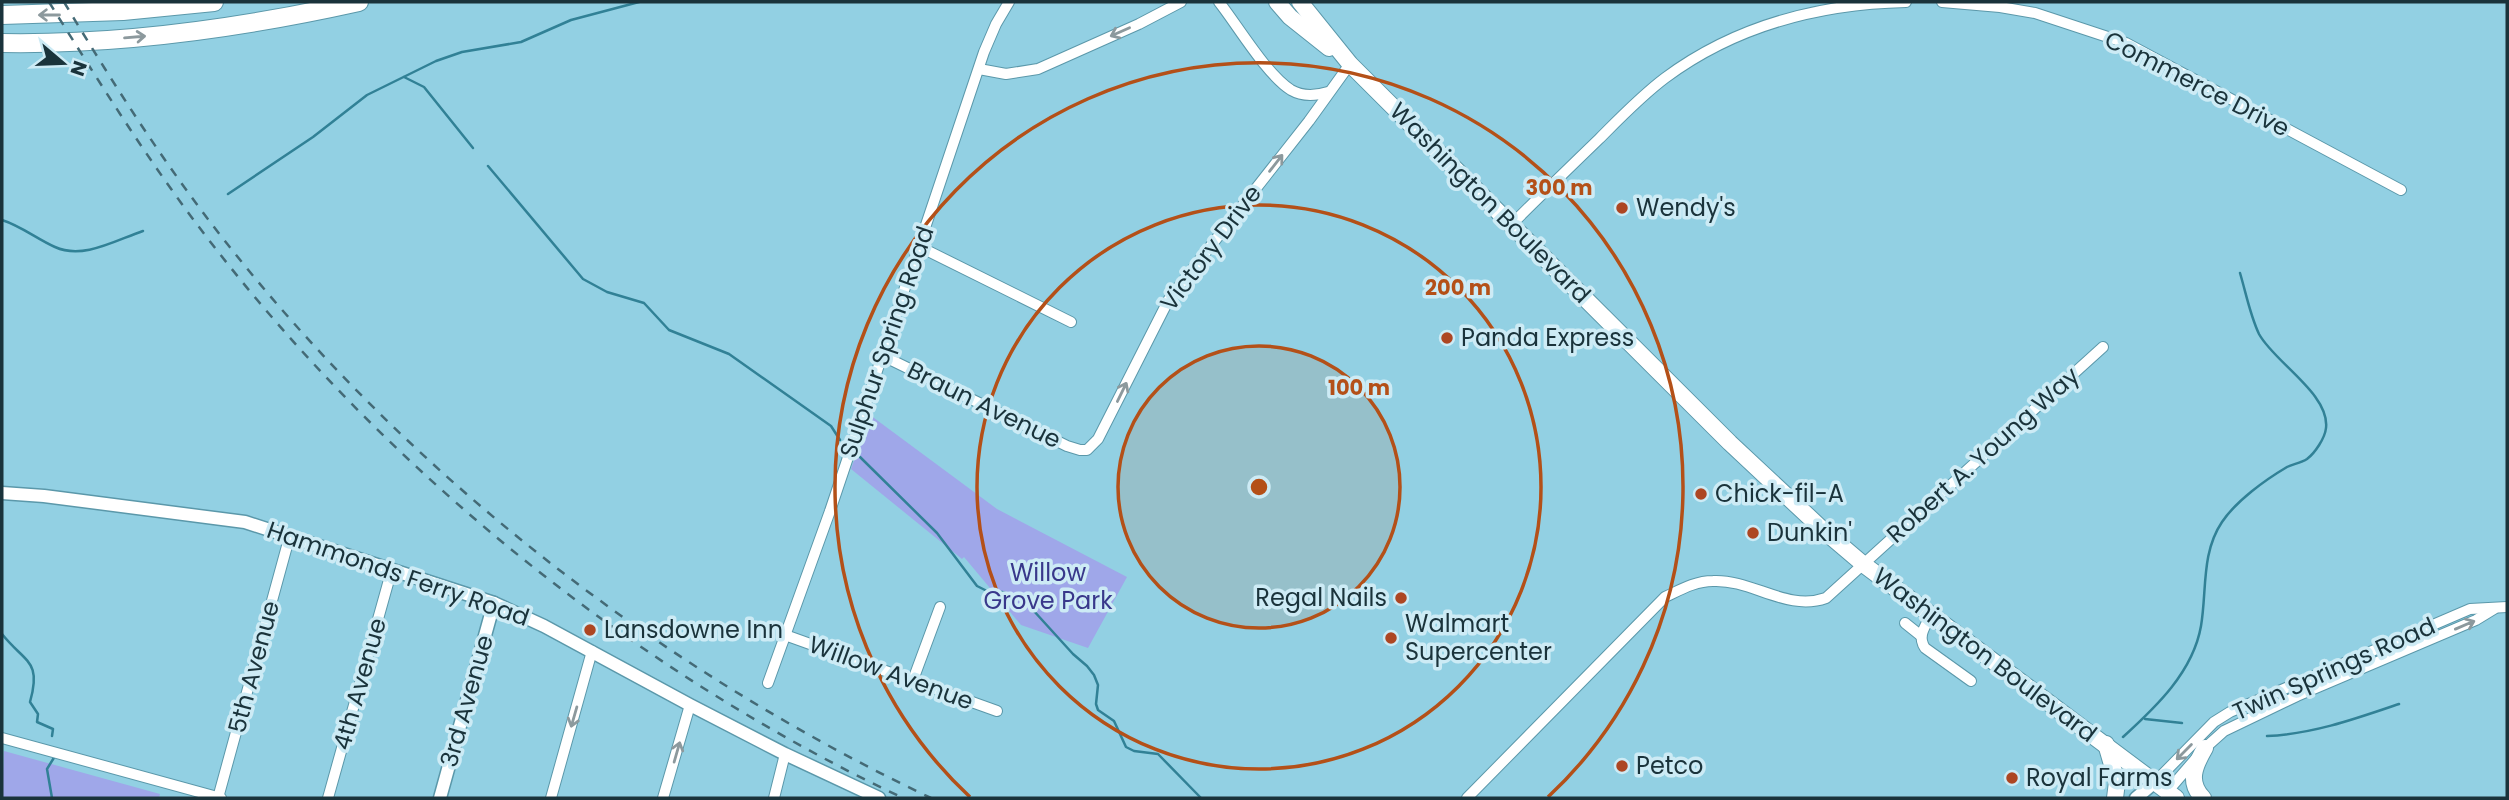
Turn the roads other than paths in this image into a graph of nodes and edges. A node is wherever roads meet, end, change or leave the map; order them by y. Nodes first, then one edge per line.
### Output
1 (214, 2) edge
2 (359, 2) edge
3 (1009, 2) edge
4 (1181, 2) edge
5 (1219, 2) edge
6 (1277, 2) edge
7 (1300, 2) edge
8 (1906, 2) edge
9 (1942, 2) edge
10 (2, 15) edge
11 (2, 46) edge
12 (1350, 64) junction
13 (979, 69) junction
14 (1328, 92) junction
15 (2401, 190) dead end
16 (1511, 225) junction
17 (919, 246) junction
18 (1071, 322) dead end
19 (2103, 347) dead end
20 (881, 355) junction
21 (1087, 450) joint
22 (2, 494) edge
23 (290, 535) junction
24 (1863, 564) junction
25 (392, 569) junction
26 (495, 603) junction
27 (940, 607) dead end
28 (2507, 607) edge
29 (2494, 609) junction
30 (1931, 615) junction
31 (1905, 623) dead end
32 (785, 635) junction
33 (1920, 635) junction
34 (592, 652) junction
35 (913, 680) junction
36 (1971, 681) dead end
37 (768, 683) dead end
38 (690, 705) junction
39 (997, 711) dead end
40 (2, 738) edge
41 (2106, 744) junction
42 (2205, 748) junction
43 (785, 754) junction
44 (2164, 792) edge
45 (219, 798) edge
46 (328, 798) edge
47 (440, 798) edge
48 (551, 798) edge
49 (663, 798) edge
50 (774, 798) edge
51 (879, 798) edge
52 (1466, 798) edge
53 (2115, 798) edge
54 (2136, 798) edge
55 (2203, 798) edge

1 -> 10 highway
11 -> 2 highway
3 - 13 street, Sulphur Spring Road
4 -> 13 street
5 - 14 street
6 - 12 main road, Washington Boulevard
7 - 12 main road, Washington Boulevard
8 - 16 street
9 - 15 street, Commerce Drive
12 - 14 street
12 - 16 main road, Washington Boulevard
13 - 17 street, Sulphur Spring Road
21 -> 14 street, Victory Drive
16 - 24 main road, Washington Boulevard
17 - 18 street
17 - 20 street, Sulphur Spring Road
19 - 24 street, Robert A. Young Way
20 - 21 street, Braun Avenue
20 - 32 street, Sulphur Spring Road
22 - 23 street, Hammonds Ferry Road
23 - 25 street, Hammonds Ferry Road
23 - 45 street, 5th Avenue
24 - 30 main road, Washington Boulevard
24 - 52 street, Robert A. Young Way
25 - 26 street, Hammonds Ferry Road
25 - 46 street, 4th Avenue
26 - 34 street, Hammonds Ferry Road
26 - 47 street, 3rd Avenue
27 - 35 street
28 - 29 street, Twin Springs Road
42 -> 29 street, Twin Springs Road
29 -> 44 street, Twin Springs Road
30 - 33 street
30 - 41 main road, Washington Boulevard
31 - 33 street
32 - 35 street, Willow Avenue
32 - 37 street, Sulphur Spring Road
33 - 36 street
34 - 38 street, Hammonds Ferry Road
34 -> 48 street
35 - 39 street, Willow Avenue
38 - 43 street, Hammonds Ferry Road
49 -> 38 street
40 - 45 street
41 - 44 main road, Washington Boulevard
41 - 53 main road
42 - 44 street, Twin Springs Road
42 - 55 main road
43 - 50 street
43 - 51 street, Hammonds Ferry Road
44 - 54 street

